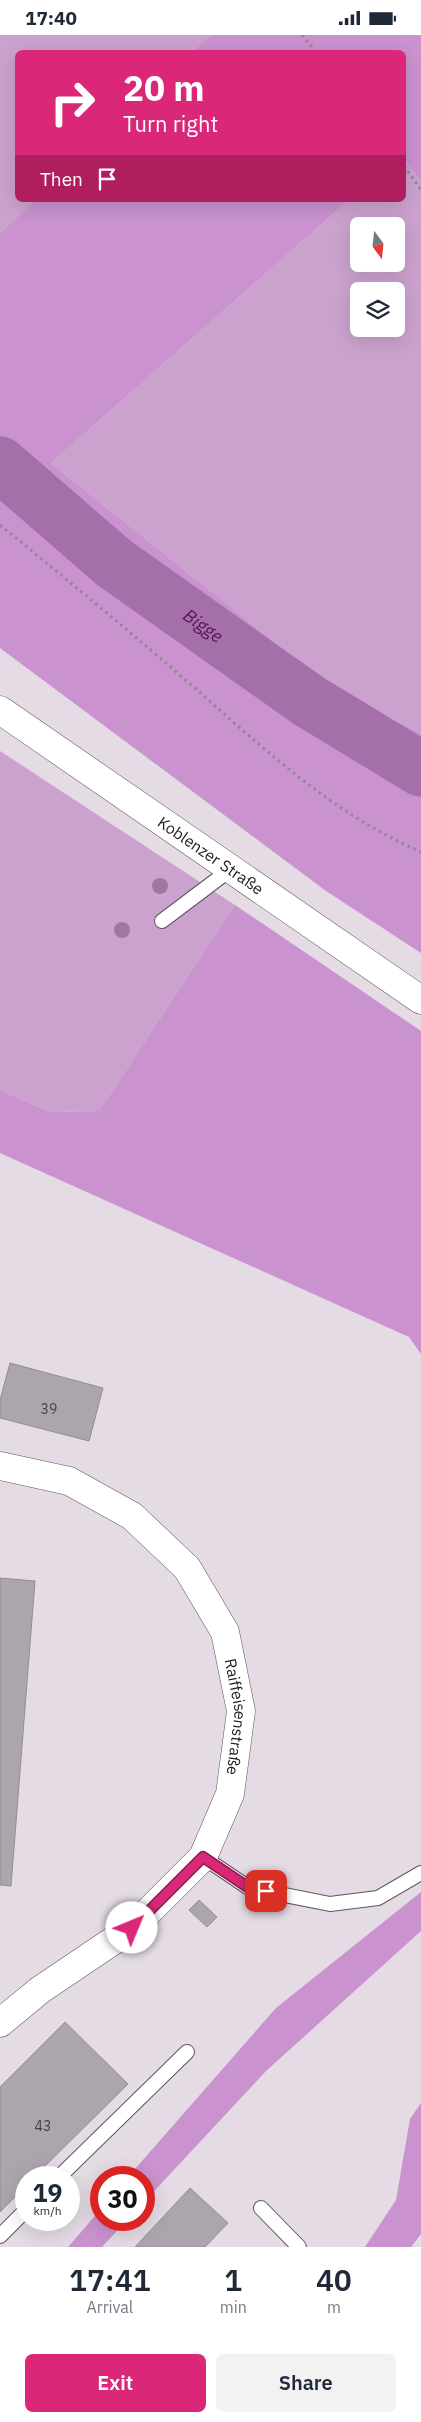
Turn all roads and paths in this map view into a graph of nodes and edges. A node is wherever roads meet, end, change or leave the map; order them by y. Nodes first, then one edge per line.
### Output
1 (302, 35) edge
2 (314, 50) edge
3 (406, 169) edge
4 (421, 190) edge
5 (0, 525) edge
6 (0, 710) edge
7 (421, 852) edge
8 (231, 869) junction
9 (162, 921) dead end
10 (421, 1000) edge
11 (0, 1466) edge
12 (203, 1857) junction
13 (421, 1873) edge
14 (0, 2023) edge
15 (187, 2051) dead end
16 (70, 2166) edge
17 (261, 2208) dead end
18 (15, 2221) edge
19 (0, 2236) edge
20 (299, 2247) edge

1 - 2 path
3 - 4 path
5 - 7 path
6 - 8 street, Koblenzer Straße
8 - 9 lane
8 - 10 street, Koblenzer Straße
11 - 12 street, Raiffeisenstraße
12 - 13 lane
12 - 14 street, Raiffeisenstraße
15 - 16 lane
17 - 20 lane
18 - 19 lane

